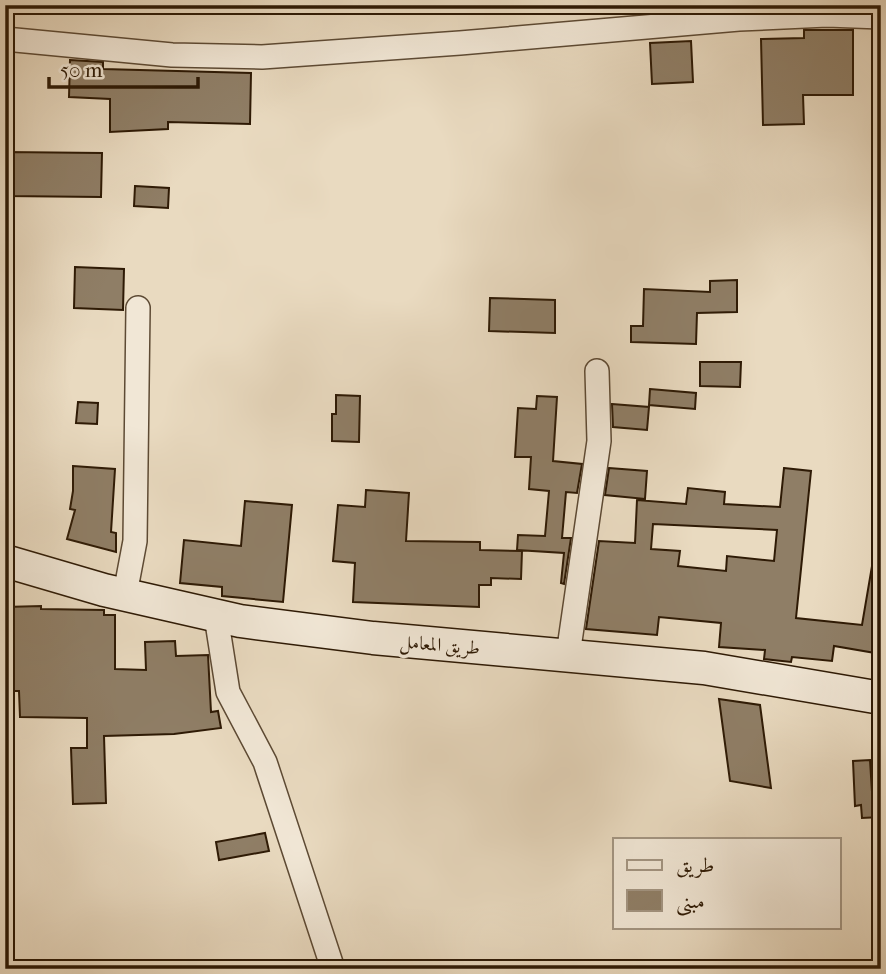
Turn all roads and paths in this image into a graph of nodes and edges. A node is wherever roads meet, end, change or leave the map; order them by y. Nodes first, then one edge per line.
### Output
1 (736, 12) edge
2 (881, 16) edge
3 (5, 39) edge
4 (138, 307) dead end
5 (597, 371) dead end
6 (5, 561) edge
7 (125, 594) junction
8 (216, 616) junction
9 (568, 655) junction
10 (881, 698) edge
11 (333, 969) edge

1 - 2 street
1 - 3 street
4 - 7 street
5 - 9 street
6 - 7 main road, طريق المعامل
7 - 8 main road, طريق المعامل
8 - 9 main road, طريق المعامل
8 - 11 street
9 - 10 main road, طريق المعامل

